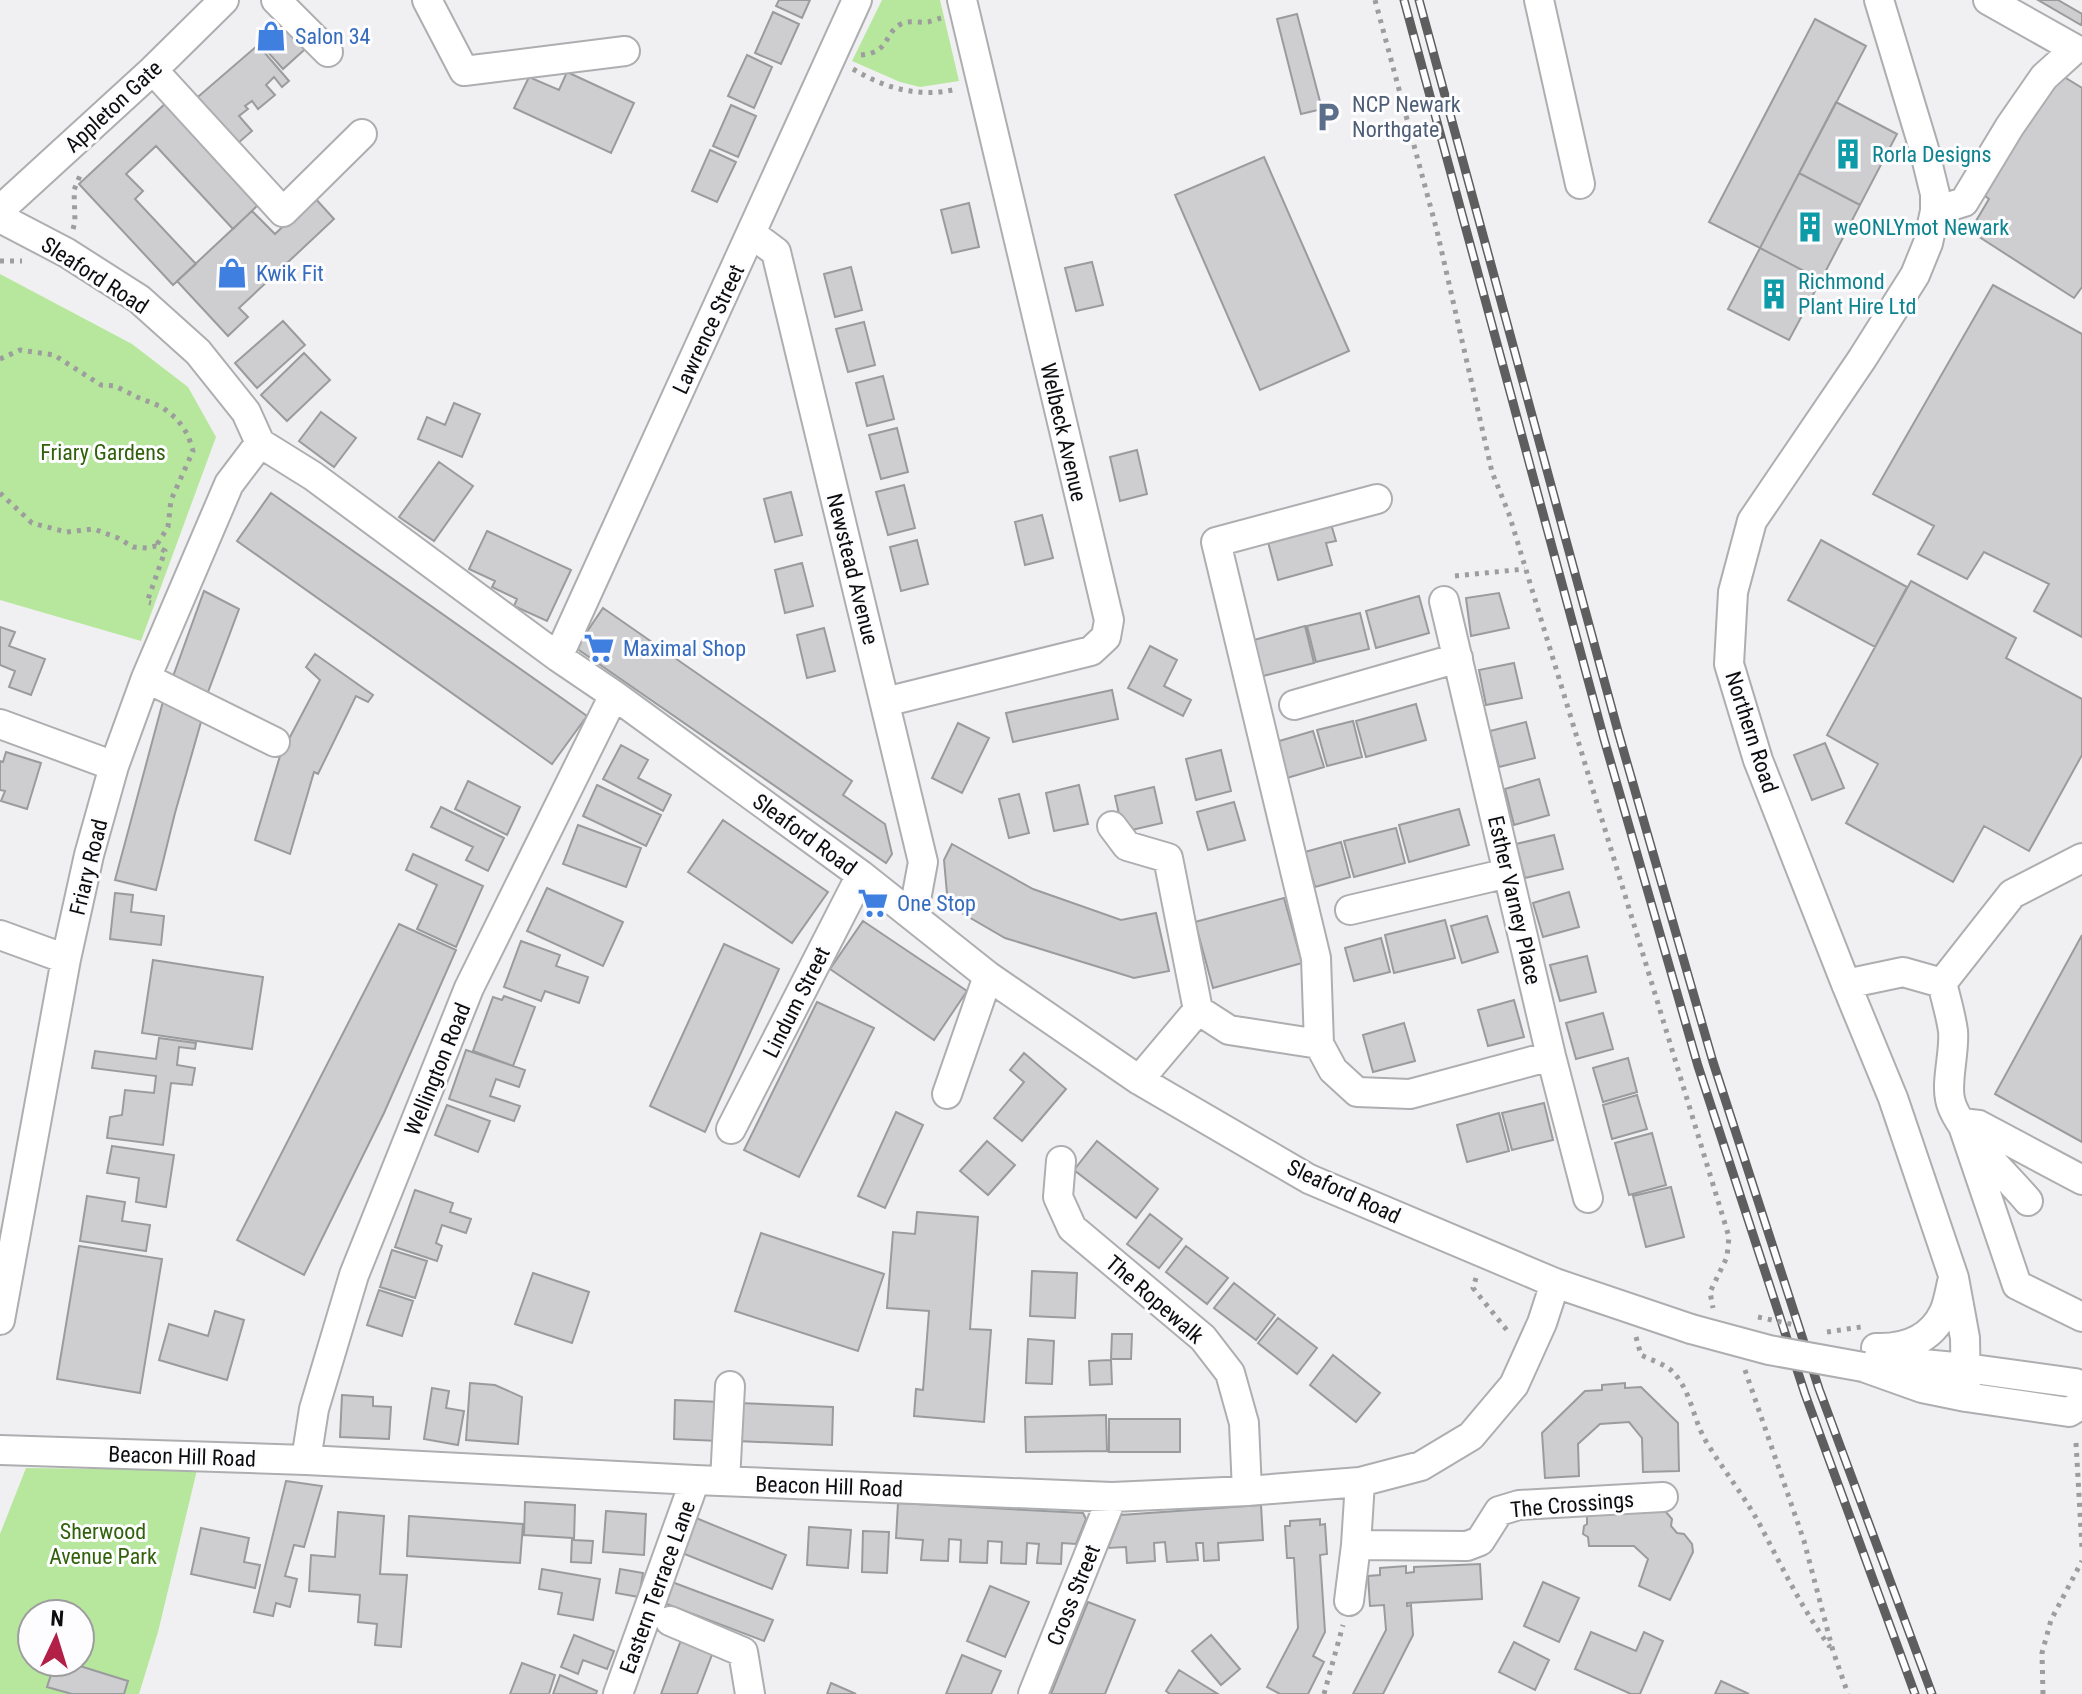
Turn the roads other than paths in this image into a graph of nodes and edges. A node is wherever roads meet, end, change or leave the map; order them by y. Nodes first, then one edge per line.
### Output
1 (224, 0) edge
2 (276, 0) edge
3 (427, 0) edge
4 (857, 0) edge
5 (1539, 0) edge
6 (1879, 0) edge
7 (1988, 0) edge
8 (964, 5) edge
9 (625, 51) dead end
10 (328, 52) dead end
11 (153, 70) junction
12 (362, 134) dead end
13 (1580, 184) dead end
14 (0, 210) edge
15 (1935, 211) junction
16 (0, 218) edge
17 (752, 234) junction
18 (260, 443) junction
19 (1377, 499) dead end
20 (1444, 601) road end
21 (558, 657) junction
22 (1458, 658) junction
23 (146, 678) junction
24 (614, 695) junction
25 (885, 702) junction
26 (1294, 705) dead end
27 (0, 724) edge
28 (275, 742) dead end
29 (114, 766) junction
30 (1112, 826) dead end
31 (2082, 858) edge
32 (1508, 873) junction
33 (861, 875) junction
34 (1350, 910) dead end
35 (913, 916) junction
36 (0, 935) edge
37 (66, 959) junction
38 (988, 976) junction
39 (1942, 983) junction
40 (1846, 984) junction
41 (1198, 1010) junction
42 (1319, 1044) junction
43 (1551, 1056) junction
44 (1139, 1080) junction
45 (947, 1094) dead end
46 (1962, 1123) junction
47 (731, 1129) dead end
48 (1061, 1161) dead end
49 (2082, 1180) edge
50 (1588, 1198) dead end
51 (2028, 1201) dead end
52 (1954, 1278) junction
53 (1555, 1283) junction
54 (2082, 1317) edge
55 (0, 1320) edge
56 (1867, 1347) junction
57 (1966, 1368) junction
58 (730, 1386) dead end
59 (2082, 1390) edge
60 (1966, 1397) junction
61 (2082, 1404) edge
62 (0, 1450) edge
63 (306, 1460) junction
64 (695, 1480) junction
65 (725, 1481) junction
66 (1360, 1482) junction
67 (1247, 1491) junction
68 (1112, 1497) junction
69 (1663, 1497) dead end
70 (1356, 1545) junction
71 (1349, 1601) road end
72 (670, 1621) dead end
73 (618, 1694) edge
74 (750, 1694) edge
75 (1033, 1694) edge

1 - 11 street, Appleton Gate
2 - 10 street
3 - 9 street
4 - 17 street, Lawrence Street
5 - 13 street
6 - 15 street, Northern Road
7 - 15 street
8 - 25 street, Welbeck Avenue
11 - 12 street
11 - 14 street, Appleton Gate
15 - 40 street, Northern Road
16 - 18 street, Sleaford Road
17 - 21 street, Lawrence Street
17 - 25 street, Newstead Avenue
18 - 21 street, Sleaford Road
18 - 23 street, Friary Road
19 - 42 street
20 - 22 street, Esther Varney Place
21 - 24 street, Sleaford Road
22 - 26 street
22 - 32 street, Esther Varney Place
23 - 28 street
23 - 29 street, Friary Road
24 - 33 street, Sleaford Road
24 - 63 street, Wellington Road
25 - 35 street, Newstead Avenue
27 - 29 street
29 - 37 street, Friary Road
30 - 41 street
31 - 39 street
32 - 34 street
32 - 43 street, Esther Varney Place
33 - 35 street, Sleaford Road
33 - 47 street, Lindum Street
35 - 38 street, Sleaford Road
36 - 37 street
37 - 55 street, Friary Road
38 - 44 street, Sleaford Road
38 - 45 street
39 - 40 street
39 - 46 street
40 - 52 street, Northern Road
41 - 42 street
41 - 44 street
42 - 43 street
43 - 50 street, Esther Varney Place
44 - 53 street, Sleaford Road
46 - 49 street
46 - 51 street
46 - 54 street
48 - 67 street, The Ropewalk
52 - 56 street
52 - 57 street, Northern Road
53 - 56 street, Sleaford Road, bridge
53 - 66 street, Beacon Hill Road
56 - 57 street
56 - 60 street
57 - 59 street
57 - 60 street, Northern Road
58 - 65 street
60 - 61 street
62 - 63 street, Beacon Hill Road
63 - 64 street, Beacon Hill Road
64 - 65 street, Beacon Hill Road
64 - 73 street, Eastern Terrace Lane
65 - 68 street, Beacon Hill Road
66 - 67 street, Beacon Hill Road
66 - 70 street
67 - 68 street, Beacon Hill Road
68 - 75 street, Cross Street
69 - 70 street, The Crossings
70 - 71 street
72 - 74 street

